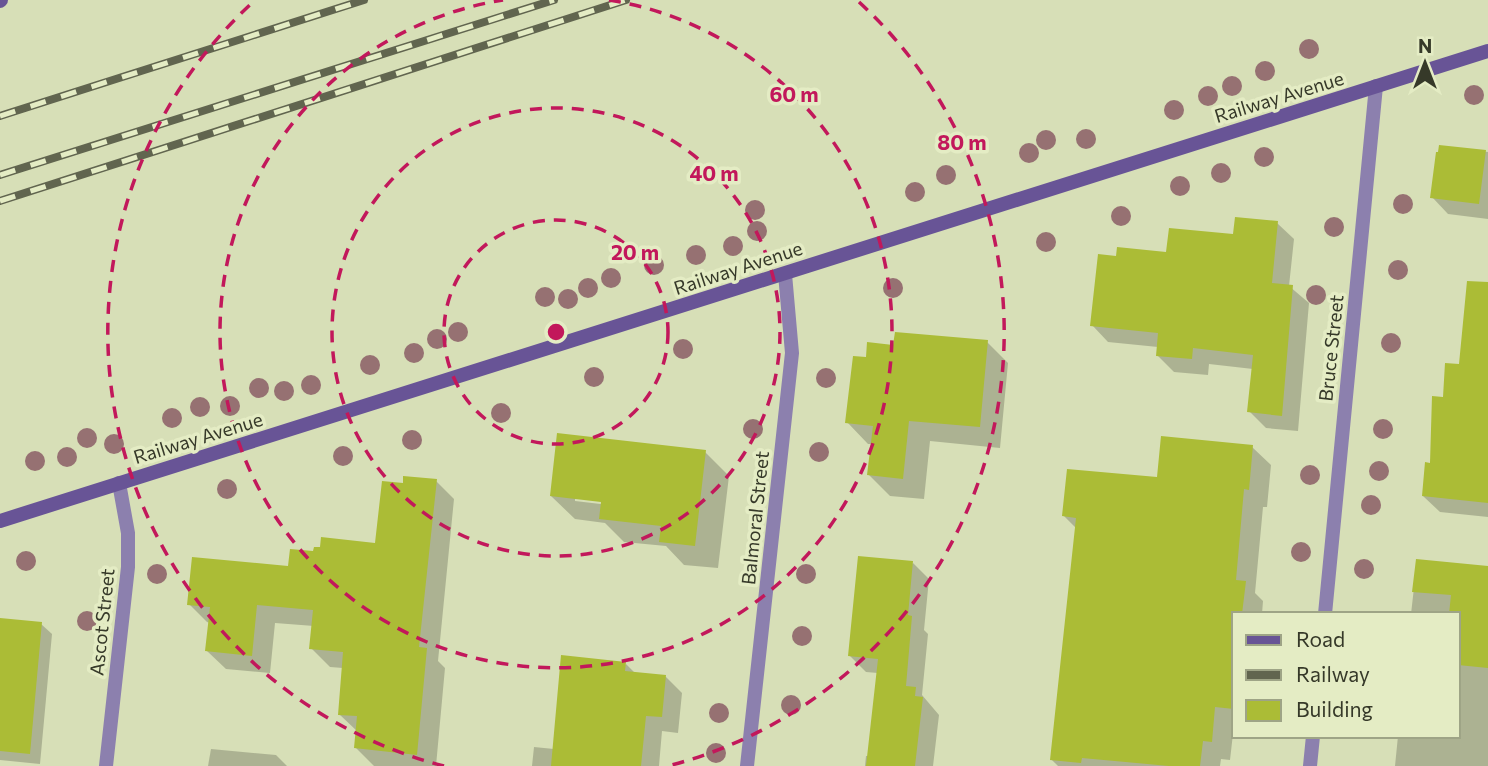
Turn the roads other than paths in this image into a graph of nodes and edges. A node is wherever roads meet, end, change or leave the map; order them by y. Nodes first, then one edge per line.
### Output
1 (1488, 51) edge
2 (1376, 86) junction
3 (785, 274) junction
4 (119, 483) junction
5 (0, 521) edge
6 (1325, 612) edge
7 (1313, 738) edge
8 (106, 766) edge
9 (747, 766) edge
10 (1310, 766) edge

1 - 2 street, Railway Avenue
2 - 3 street, Railway Avenue
2 - 6 street, Bruce Street
3 - 4 street, Railway Avenue
3 - 9 street, Balmoral Street
4 - 5 street, Railway Avenue
4 - 8 street, Ascot Street
7 - 10 street

